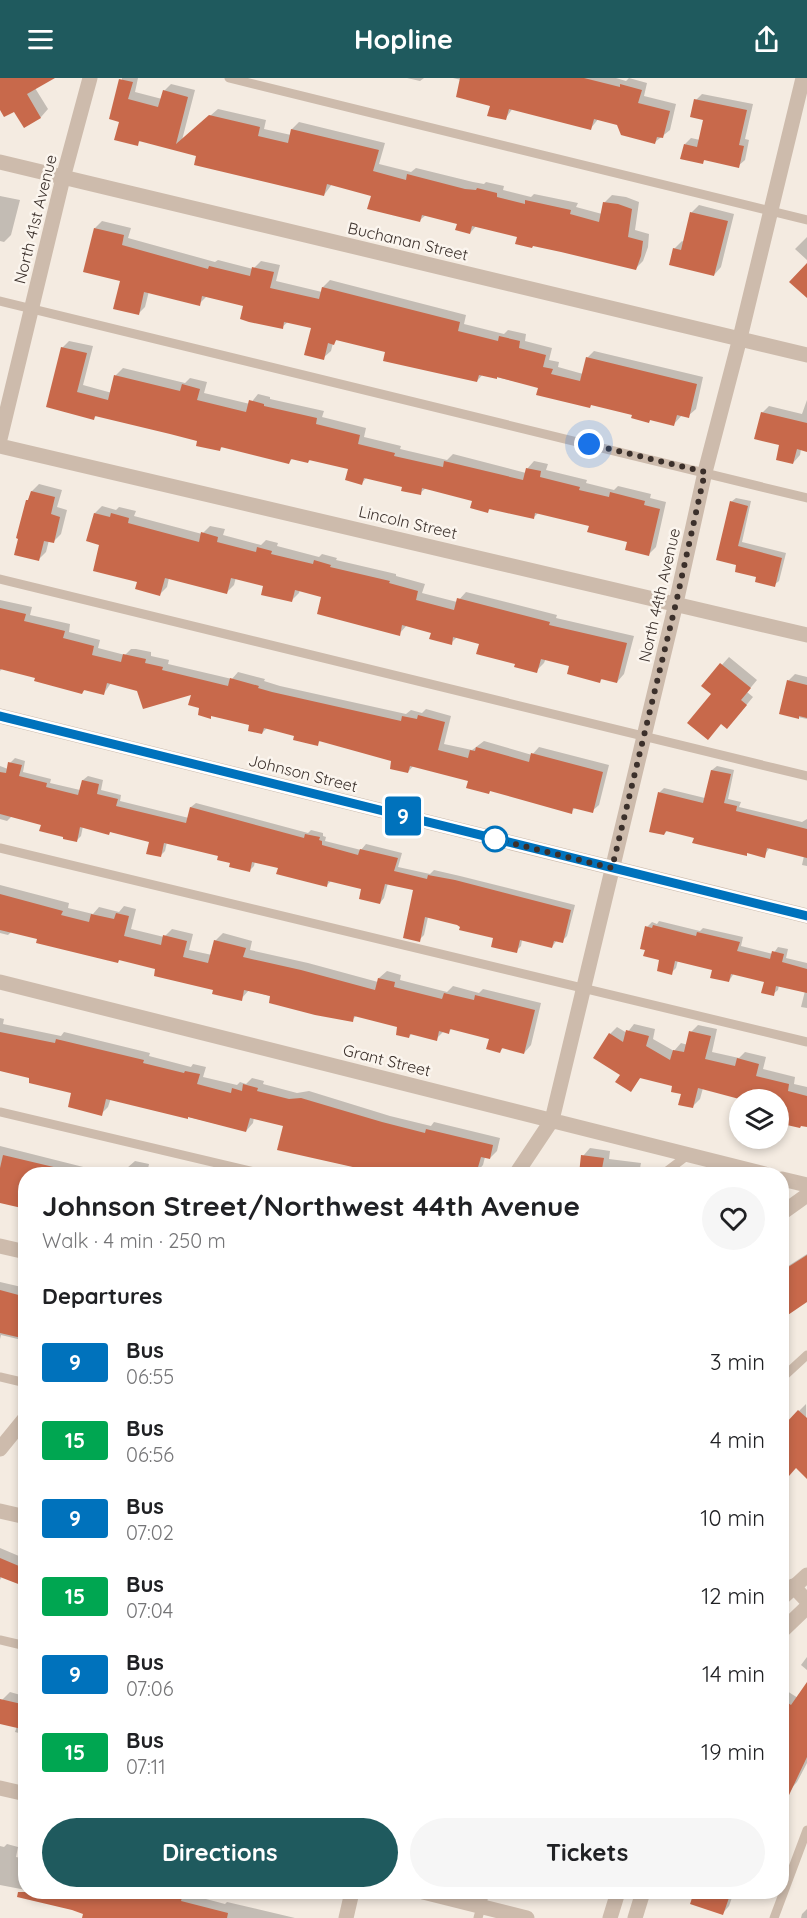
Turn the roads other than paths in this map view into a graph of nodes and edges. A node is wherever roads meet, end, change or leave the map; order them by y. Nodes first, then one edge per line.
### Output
1 (90, 78) edge
2 (229, 78) edge
3 (800, 80) edge
4 (0, 162) edge
5 (63, 178) junction
6 (771, 211) junction
7 (807, 220) edge
8 (0, 300) edge
9 (32, 308) junction
10 (740, 338) junction
11 (807, 355) edge
12 (0, 439) edge
13 (0, 446) edge
14 (705, 472) junction
15 (807, 498) edge
16 (0, 579) edge
17 (676, 603) junction
18 (807, 635) edge
19 (0, 716) edge
20 (644, 736) junction
21 (807, 776) edge
22 (0, 848) edge
23 (612, 868) junction
24 (807, 916) edge
25 (0, 982) edge
26 (583, 990) junction
27 (807, 1042) edge
28 (0, 1112) edge
29 (552, 1120) junction
30 (688, 1155) junction
31 (233, 1167) edge
32 (521, 1167) edge
33 (672, 1167) edge
34 (737, 1167) edge
35 (789, 1181) edge
36 (807, 1185) edge
37 (807, 1195) edge
38 (789, 1208) edge
39 (0, 1246) edge
40 (18, 1250) edge
41 (807, 1355) edge
42 (789, 1372) edge
43 (0, 1377) edge
44 (18, 1381) edge
45 (18, 1427) edge
46 (0, 1449) edge
47 (0, 1511) edge
48 (18, 1515) edge
49 (807, 1575) edge
50 (793, 1586) junction
51 (789, 1590) edge
52 (807, 1601) edge
53 (807, 1607) edge
54 (789, 1624) edge
55 (0, 1640) edge
56 (18, 1644) edge
57 (0, 1788) edge
58 (18, 1792) edge
59 (807, 1830) edge
60 (789, 1878) edge
61 (350, 1899) edge
62 (454, 1899) edge
63 (616, 1899) edge
64 (641, 1899) edge
65 (781, 1899) edge
66 (481, 1905) edge
67 (346, 1918) edge
68 (527, 1918) edge
69 (610, 1918) edge
70 (635, 1918) edge
71 (774, 1918) edge

1 - 5 street, North 41st Avenue
2 - 6 lane
3 - 6 street, North 44th Avenue
4 - 5 street, Buchanan Street
5 - 9 street, North 41st Avenue
5 - 10 street, Buchanan Street
6 - 7 lane
6 - 10 street, North 44th Avenue
8 - 9 lane
9 - 12 street, North 41st Avenue
9 - 14 lane
10 - 11 street, Buchanan Street
10 - 14 street, North 44th Avenue
13 - 17 street, Lincoln Street
14 - 15 lane
14 - 17 street, North 44th Avenue
16 - 20 lane
17 - 18 street, Lincoln Street
17 - 20 street, North 44th Avenue
19 - 23 street, Johnson Street
20 - 21 lane
20 - 23 street, North 44th Avenue
22 - 26 lane
23 - 24 street, Johnson Street
23 - 26 street, North 44th Avenue
25 - 29 street, Grant Street
26 - 27 lane
26 - 29 street, North 44th Avenue
28 - 31 lane
29 - 30 street, Grant Street
29 - 32 street
30 - 33 lane
30 - 34 street, Grant Street
35 - 36 street
37 - 38 street
39 - 40 street
41 - 42 lane
43 - 44 lane
45 - 46 street
47 - 48 street
49 - 50 street
50 - 51 street
50 - 52 street
53 - 54 street
55 - 56 lane
57 - 58 street
59 - 60 lane
61 - 67 street
62 - 66 street
63 - 69 street
64 - 70 street
65 - 71 lane
66 - 68 street

